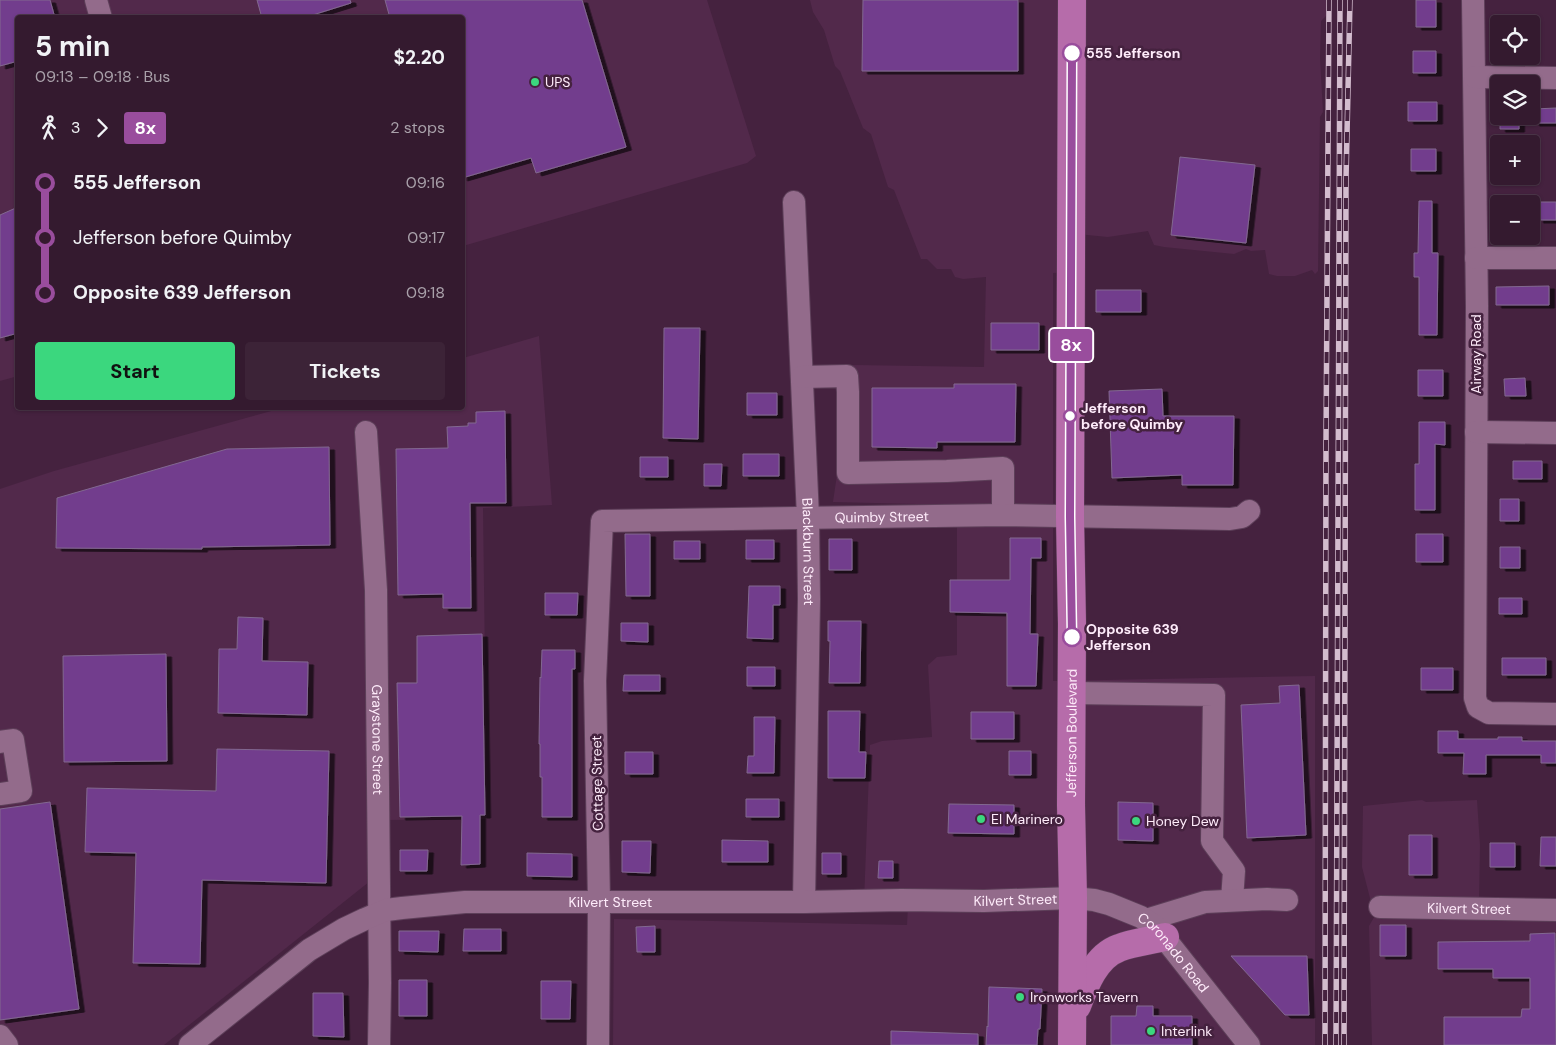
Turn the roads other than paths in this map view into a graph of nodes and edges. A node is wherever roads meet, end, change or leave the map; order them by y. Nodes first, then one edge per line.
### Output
1 (96, 0) edge
2 (1072, 0) edge
3 (1473, 0) edge
4 (100, 15) edge
5 (1475, 77) junction
6 (1556, 78) edge
7 (794, 202) dead end
8 (1476, 258) junction
9 (1556, 258) edge
10 (802, 377) junction
11 (366, 432) dead end
12 (1476, 432) junction
13 (1556, 433) edge
14 (1248, 511) dead end
15 (1003, 515) junction
16 (808, 517) junction
17 (1070, 517) junction
18 (602, 522) joint
19 (1072, 692) junction
20 (1556, 714) edge
21 (0, 742) edge
22 (0, 794) edge
23 (1072, 898) junction
24 (1232, 900) junction
25 (1287, 900) dead end
26 (599, 902) junction
27 (804, 902) junction
28 (1380, 907) dead end
29 (1556, 910) edge
30 (379, 914) junction
31 (1155, 928) junction
32 (1072, 1017) junction
33 (0, 1036) edge
34 (7, 1045) edge
35 (190, 1045) edge
36 (379, 1045) edge
37 (598, 1045) edge
38 (1072, 1045) edge
39 (1249, 1045) edge

1 - 4 street
2 - 17 main road, Jefferson Boulevard
3 - 5 street, Airway Road
5 - 6 street
5 - 8 street, Airway Road
7 - 10 street, Blackburn Street
8 - 9 street
8 - 12 street, Airway Road
10 - 15 street
10 - 16 street, Blackburn Street
11 - 30 street, Graystone Street
12 - 13 street
12 - 20 street, Airway Road
14 - 17 street, Quimby Street
15 - 16 street, Quimby Street
15 - 17 street, Quimby Street
16 - 18 street, Quimby Street
16 - 27 street, Blackburn Street
17 - 19 main road, Jefferson Boulevard
18 - 26 street, Cottage Street
19 - 23 main road, Jefferson Boulevard
19 - 24 street
21 - 22 street
23 - 27 street, Kilvert Street
23 - 31 street, Coronado Road
23 - 32 main road, Jefferson Boulevard
24 - 25 street
24 - 31 street
26 - 27 street, Kilvert Street
26 - 30 street, Kilvert Street
26 - 37 street, Cottage Street
28 - 29 street, Kilvert Street
30 - 35 street, Kilvert Street
30 - 36 street, Graystone Street
31 - 32 main road
31 - 39 street, Coronado Road
32 - 38 main road, Jefferson Boulevard
33 - 34 street

